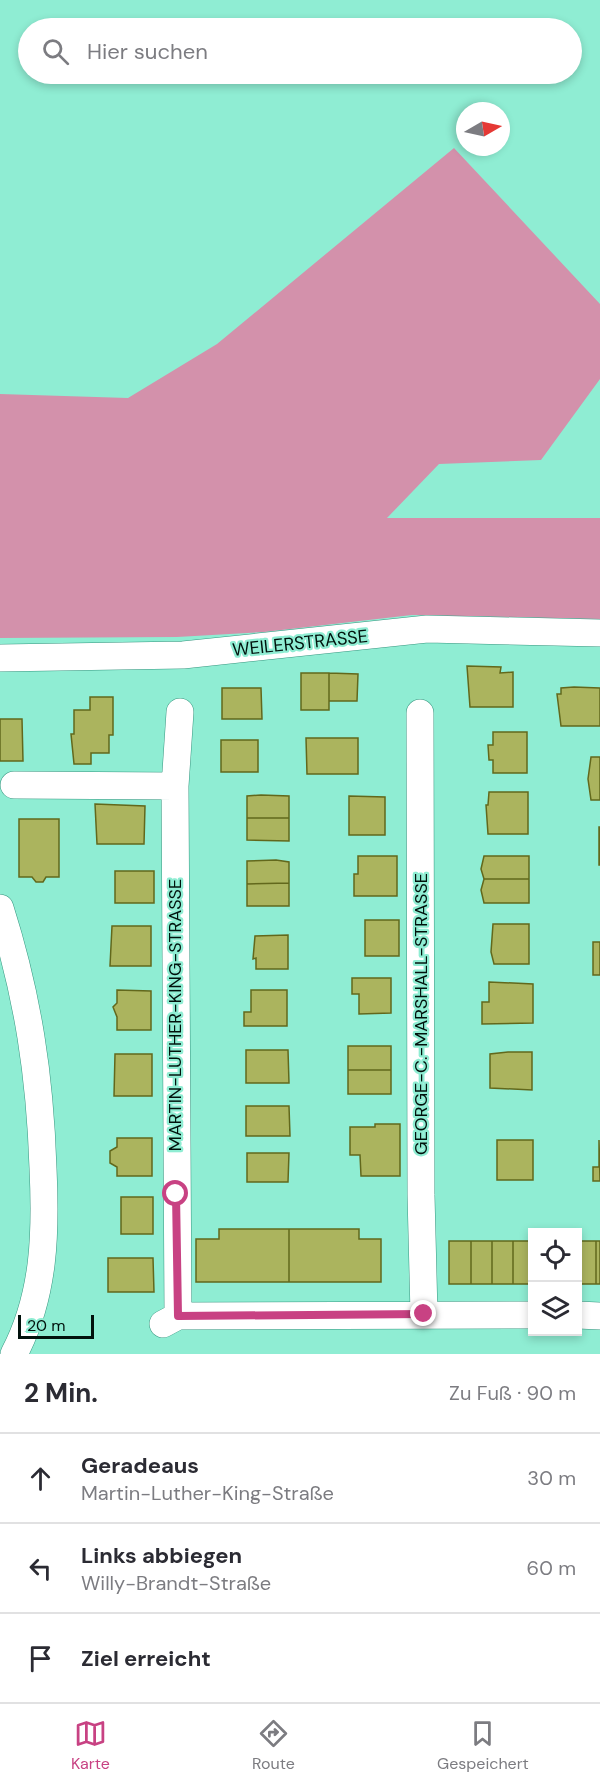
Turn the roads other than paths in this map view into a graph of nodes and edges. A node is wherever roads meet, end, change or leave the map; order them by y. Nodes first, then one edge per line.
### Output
1 (600, 633) edge
2 (0, 658) edge
3 (180, 712) dead end
4 (420, 713) dead end
5 (14, 785) dead end
6 (174, 786) junction
7 (0, 908) edge
8 (424, 1314) junction
9 (528, 1315) edge
10 (582, 1316) edge
11 (600, 1316) edge
12 (14, 1354) edge

1 - 2 street, WEILERSTRASSE
3 - 6 street, MARTIN-LUTHER-KING-STRASSE
4 - 8 street, GEORGE-C.-MARSHALL-STRASSE
5 - 6 street
6 - 8 street, MARTIN-LUTHER-KING-STRASSE
7 - 12 street
8 - 9 street
10 - 11 street

